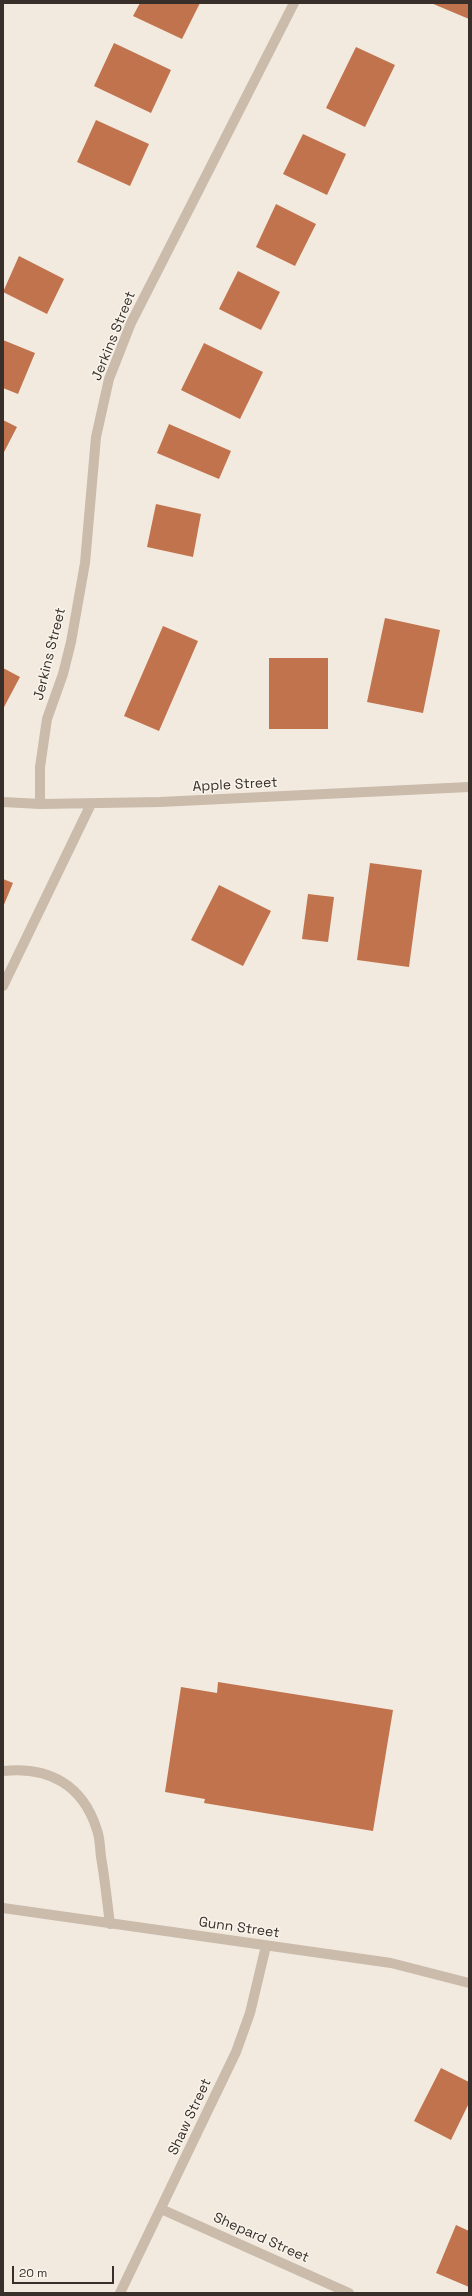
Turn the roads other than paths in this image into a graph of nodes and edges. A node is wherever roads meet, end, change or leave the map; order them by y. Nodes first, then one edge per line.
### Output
1 (294, 3) edge
2 (469, 787) edge
3 (3, 802) edge
4 (40, 804) junction
5 (91, 804) junction
6 (3, 986) edge
7 (3, 1771) edge
8 (3, 1908) edge
9 (110, 1924) junction
10 (266, 1946) junction
11 (469, 1983) edge
12 (161, 2210) junction
13 (120, 2293) edge
14 (350, 2293) edge

1 - 4 street, Jerkins Street
2 - 5 street, Apple Street
3 - 4 street, Apple Street
4 - 5 street, Apple Street
5 - 6 street
7 - 9 street
8 - 9 street, Gunn Street
9 - 10 street, Gunn Street
10 - 11 street, Gunn Street
10 - 12 street, Shaw Street
12 - 13 street, Shaw Street
12 - 14 street, Shepard Street

